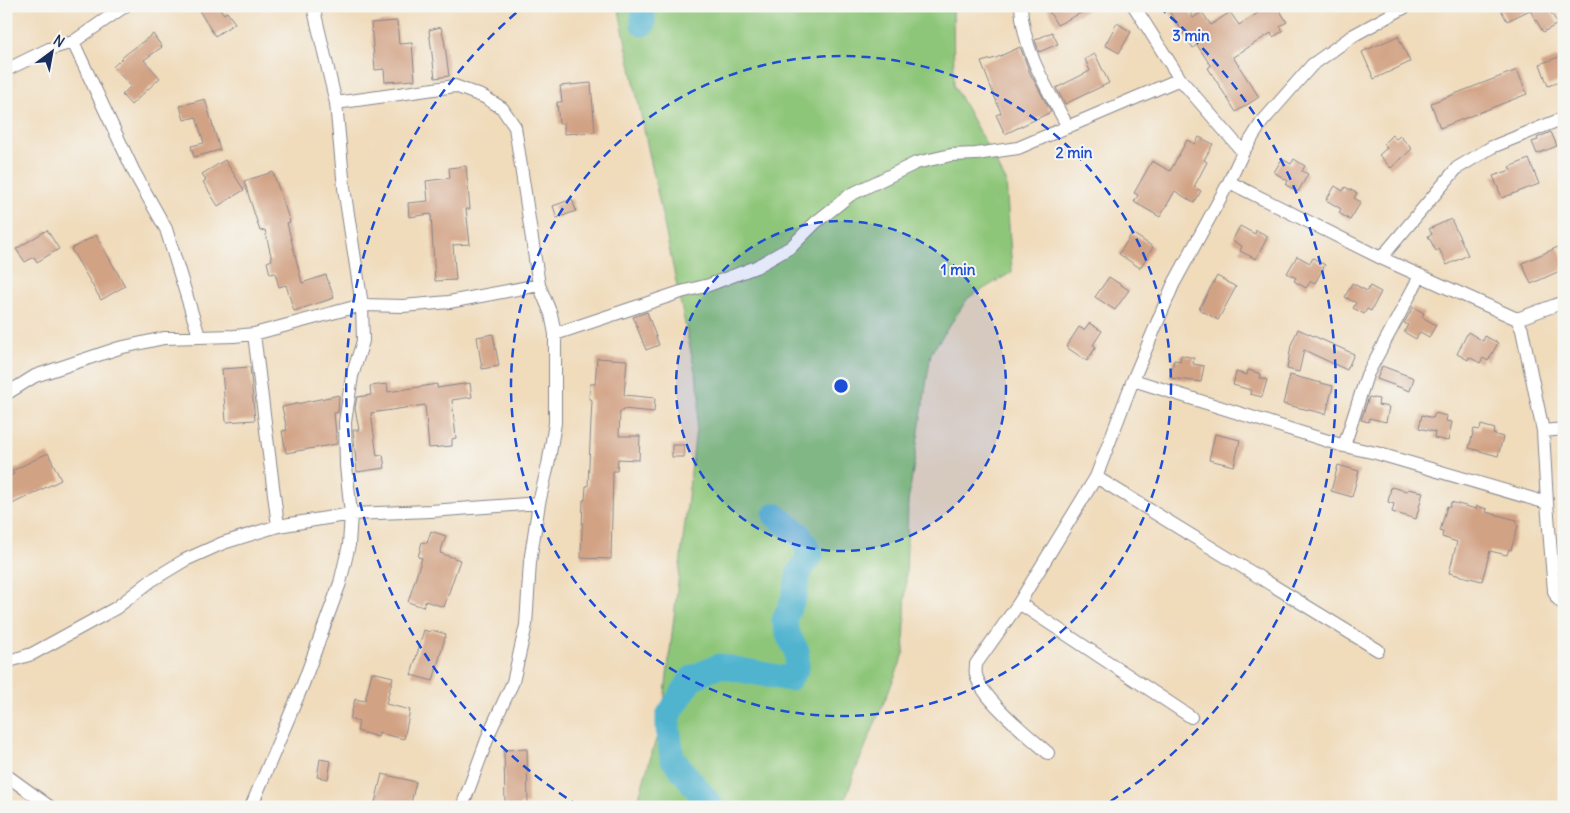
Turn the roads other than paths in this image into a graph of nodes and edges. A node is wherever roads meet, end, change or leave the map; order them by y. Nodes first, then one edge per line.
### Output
1 (124, 6) edge
2 (313, 6) edge
3 (1021, 6) edge
4 (1134, 6) edge
5 (1407, 6) edge
6 (73, 42) junction
7 (6, 70) edge
8 (1180, 78) junction
9 (336, 103) junction
10 (1564, 118) edge
11 (1068, 127) junction
12 (1243, 152) junction
13 (1229, 182) junction
14 (1381, 258) junction
15 (1420, 276) junction
16 (539, 285) junction
17 (1564, 302) edge
18 (362, 304) junction
19 (1517, 318) junction
20 (254, 334) junction
21 (555, 334) junction
22 (199, 336) junction
23 (1133, 380) junction
24 (6, 394) edge
25 (1564, 429) edge
26 (1543, 431) junction
27 (1344, 446) junction
28 (1096, 477) junction
29 (539, 503) junction
30 (1546, 503) junction
31 (351, 514) junction
32 (278, 526) junction
33 (1018, 603) junction
34 (1564, 605) edge
35 (1378, 650) dead end
36 (6, 662) edge
37 (1191, 717) dead end
38 (1048, 753) dead end
39 (6, 775) edge
40 (50, 807) edge
41 (251, 807) edge
42 (462, 807) edge

1 - 6 street
2 - 9 street
3 - 11 street
4 - 8 street
5 - 12 street
6 - 7 street
6 - 22 street
8 - 11 street
8 - 12 street
9 - 16 street
9 - 18 street
10 - 14 street
11 - 21 street
12 - 13 street
13 - 14 street
13 - 23 street
14 - 15 street
15 - 19 street
15 - 27 street
16 - 18 street
16 - 21 street
17 - 19 street
18 - 20 street
18 - 31 street
19 - 26 street
20 - 22 street
20 - 32 street
21 - 29 street
22 - 24 street
23 - 27 street
23 - 28 street
25 - 26 street
26 - 30 street
27 - 30 street
28 - 33 street
28 - 35 street
29 - 31 street
29 - 42 street
30 - 34 street
31 - 32 street
31 - 41 street
32 - 36 street
33 - 37 street
33 - 38 street
39 - 40 street

